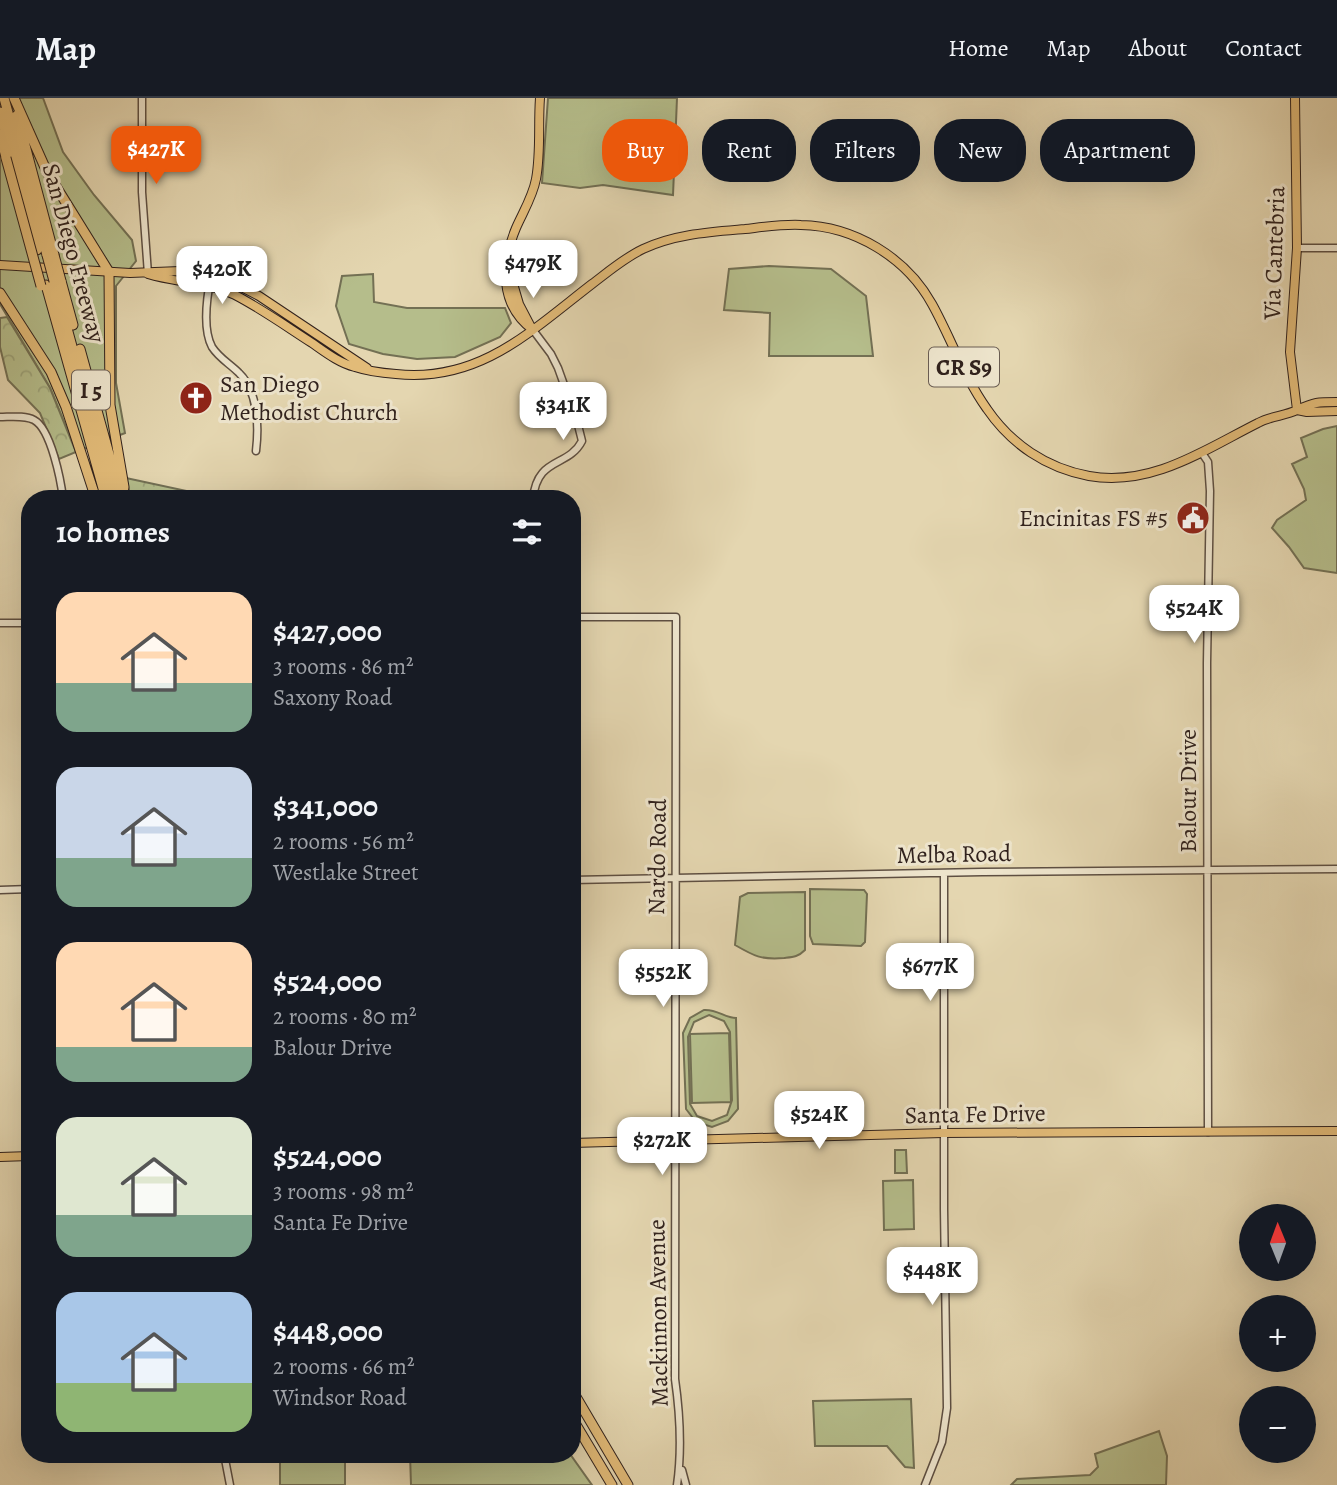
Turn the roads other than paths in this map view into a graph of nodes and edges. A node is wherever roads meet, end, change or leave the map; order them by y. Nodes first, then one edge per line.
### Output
1 (4, 98) edge
2 (13, 98) edge
3 (142, 98) edge
4 (540, 98) edge
5 (1295, 98) edge
6 (0, 112) edge
7 (0, 135) edge
8 (1297, 248) junction
9 (1337, 248) edge
10 (50, 255) junction
11 (0, 265) edge
12 (109, 272) junction
13 (148, 274) junction
14 (211, 276) junction
15 (51, 283) junction
16 (209, 286) junction
17 (0, 293) edge
18 (533, 330) junction
19 (367, 368) junction
20 (1337, 402) edge
21 (1297, 410) junction
22 (1337, 411) edge
23 (0, 417) edge
24 (256, 451) dead end
25 (1202, 453) junction
26 (62, 490) edge
27 (94, 490) edge
28 (95, 490) edge
29 (104, 490) edge
30 (111, 490) edge
31 (119, 490) edge
32 (124, 490) edge
33 (534, 490) edge
34 (581, 617) edge
35 (0, 623) edge
36 (21, 623) edge
37 (1337, 869) edge
38 (1207, 870) junction
39 (944, 873) junction
40 (675, 878) junction
41 (581, 880) edge
42 (0, 890) edge
43 (21, 890) edge
44 (1337, 1131) edge
45 (1208, 1132) junction
46 (943, 1133) junction
47 (676, 1140) junction
48 (581, 1143) edge
49 (21, 1156) edge
50 (0, 1157) edge
51 (581, 1405) edge
52 (581, 1417) edge
53 (581, 1433) edge
54 (581, 1440) edge
55 (226, 1463) edge
56 (680, 1464) junction
57 (230, 1485) edge
58 (607, 1485) edge
59 (612, 1485) edge
60 (621, 1485) edge
61 (628, 1485) edge
62 (677, 1485) edge
63 (686, 1485) edge
64 (925, 1485) edge

1 - 10 highway
2 - 10 highway, San Diego Freeway / I 5
2 - 12 highway
3 - 13 street
4 - 18 main road
5 - 8 main road, Via Cantebria
6 - 15 highway
7 - 15 highway, San Diego Freeway / I 5, bridge
8 - 9 street
8 - 21 main road, Via Cantebria
10 - 15 highway, San Diego Freeway / I 5, bridge
11 - 12 main road, CR S9
12 - 13 main road, CR S9
12 - 32 highway
13 - 14 main road, CR S9
13 - 16 main road, CR S9
14 - 16 street
14 - 19 main road, CR S9
15 - 28 highway, San Diego Freeway / I 5
15 - 29 highway
15 - 30 highway
15 - 31 highway, San Diego Freeway / I 5
16 - 19 main road, CR S9
16 - 24 street
17 - 27 highway
18 - 19 main road, CR S9
18 - 25 main road, CR S9
18 - 33 street
20 - 21 main road, CR S9
21 - 22 main road, CR S9
21 - 25 main road, CR S9
23 - 26 street
25 - 38 street, Balour Drive
34 - 40 street, Nardo Road
35 - 36 street
37 - 38 street, Melba Road
38 - 39 street, Melba Road
38 - 45 street, Balour Drive
39 - 40 street, Melba Road
39 - 46 street
40 - 41 street, Melba Road
40 - 47 street, Nardo Road
42 - 43 street
44 - 45 main road, Santa Fe Drive
45 - 46 main road, Santa Fe Drive
46 - 47 main road, Santa Fe Drive
46 - 64 street
47 - 48 main road, Santa Fe Drive
47 - 56 street, Mackinnon Avenue
49 - 50 main road
51 - 61 highway
52 - 60 highway
53 - 59 highway
54 - 58 highway
55 - 57 street
56 - 62 street, Mackinnon Avenue
56 - 63 street

